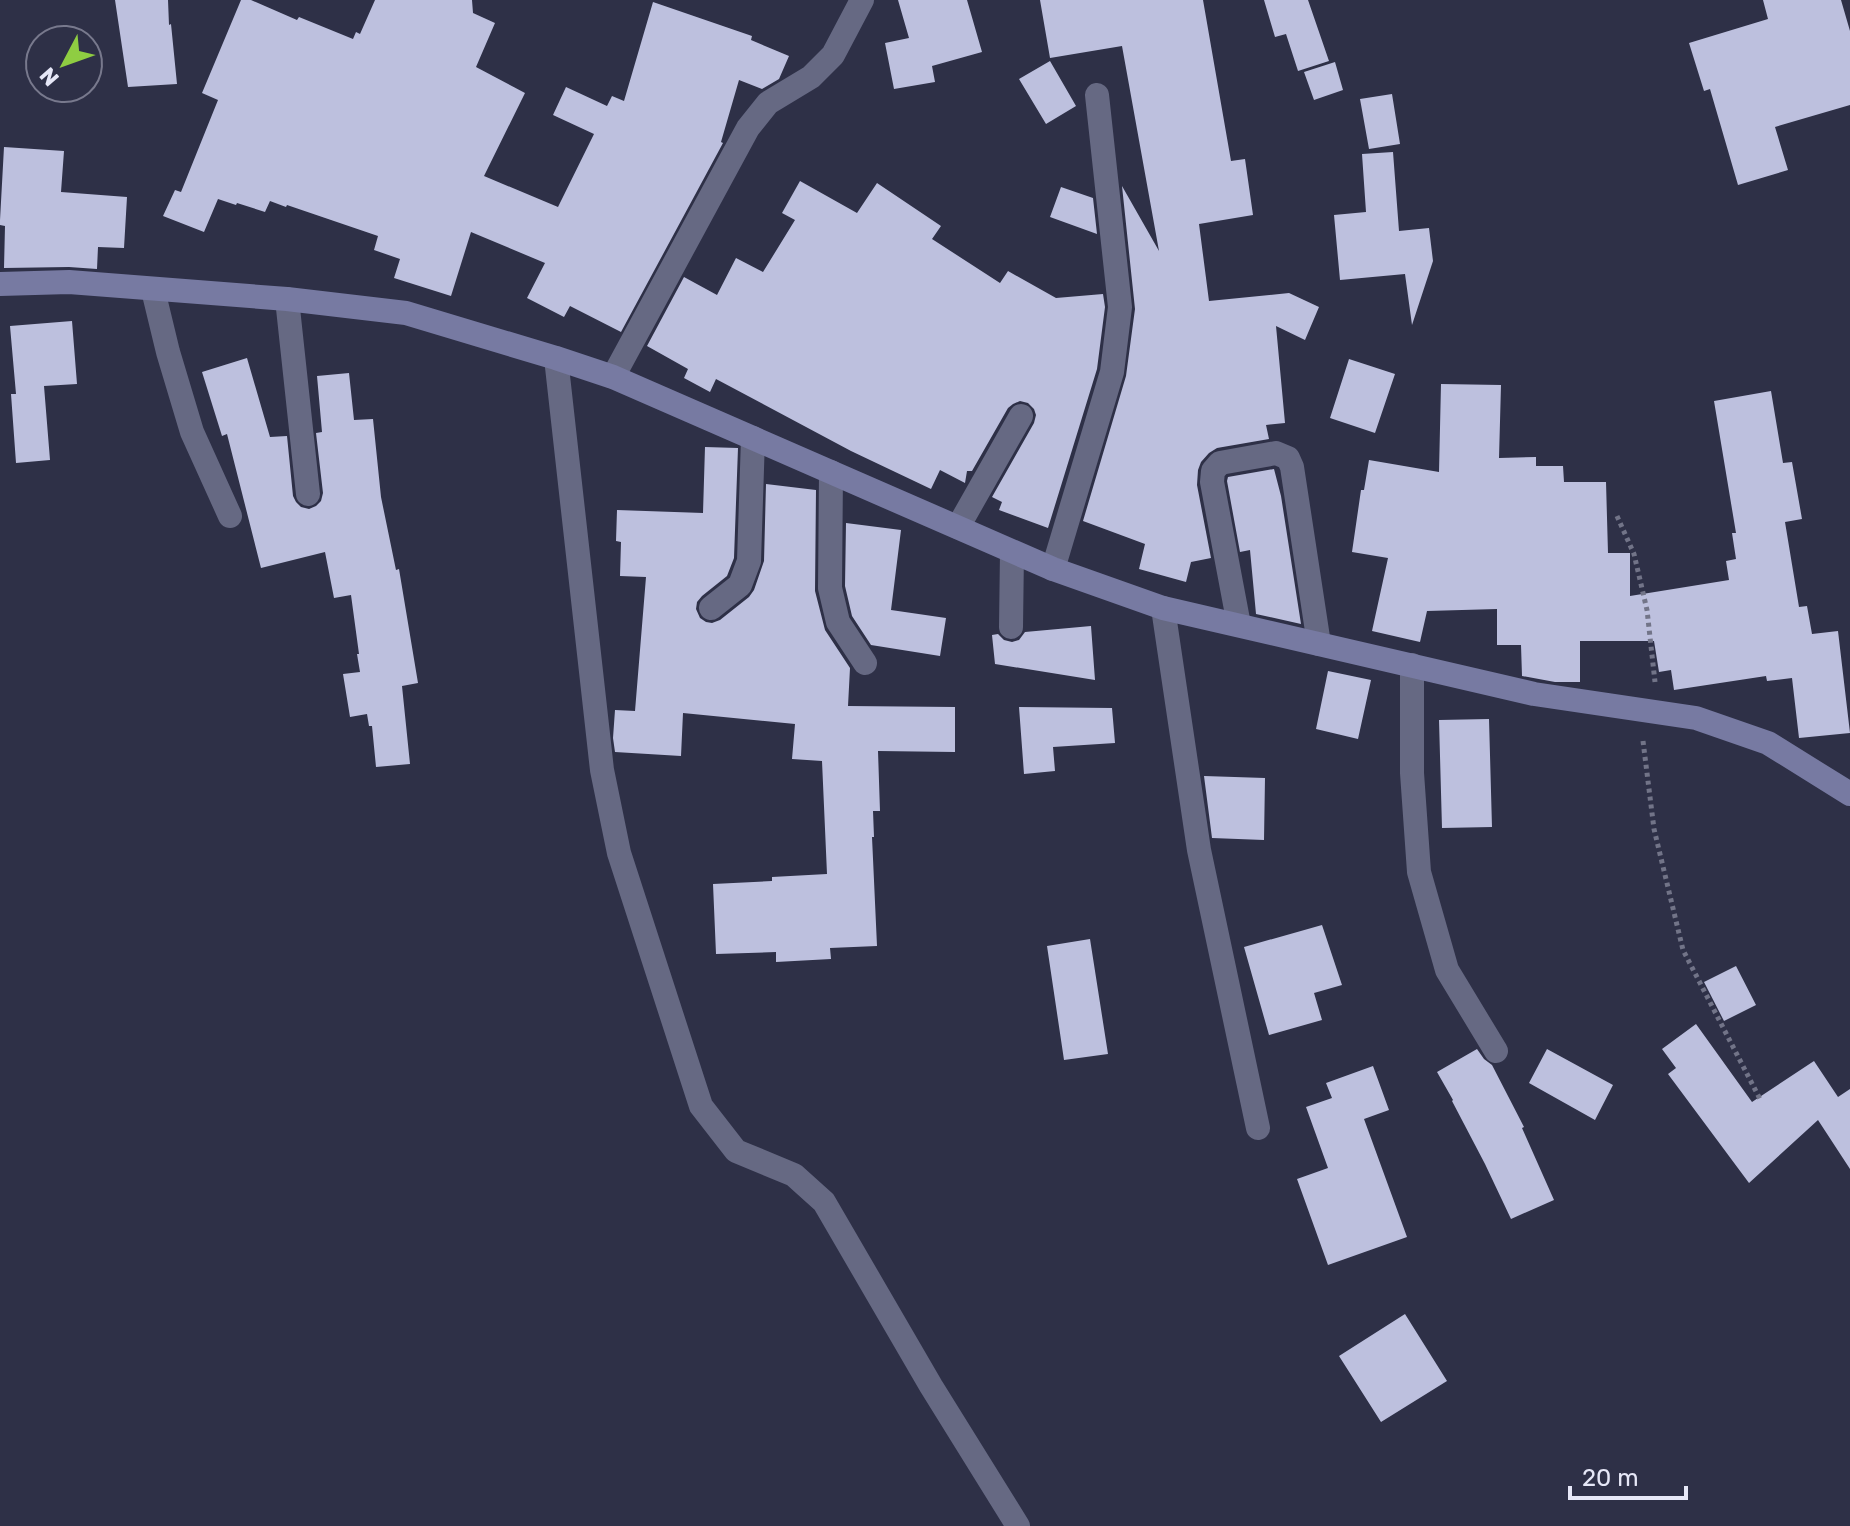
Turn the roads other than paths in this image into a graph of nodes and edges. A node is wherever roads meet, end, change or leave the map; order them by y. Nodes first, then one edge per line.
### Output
1 (862, 0) edge
2 (1097, 95) dead end
3 (0, 284) edge
4 (153, 290) junction
5 (287, 299) junction
6 (556, 358) junction
7 (613, 377) junction
8 (1021, 416) dead end
9 (753, 438) junction
10 (831, 472) junction
11 (308, 494) dead end
12 (230, 516) dead end
13 (958, 527) junction
14 (1012, 552) junction
15 (1053, 569) junction
16 (711, 608) dead end
17 (1163, 608) junction
18 (1239, 625) junction
19 (1011, 627) dead end
20 (1319, 644) junction
21 (865, 663) dead end
22 (1412, 665) junction
23 (1850, 794) edge
24 (1496, 1051) dead end
25 (1258, 1128) dead end
26 (1018, 1526) edge

1 - 7 street
2 - 15 street
3 - 4 street
4 - 5 street
4 - 12 street
5 - 6 street
5 - 11 street
6 - 7 street
6 - 26 street
7 - 9 street
8 - 13 street
9 - 10 street
9 - 16 street
10 - 13 street
10 - 21 street
13 - 14 street
14 - 15 street
14 - 19 street
15 - 17 street
17 - 18 street
17 - 25 street
18 - 20 street
18 - 20 street
20 - 22 street
22 - 23 street
22 - 24 street

